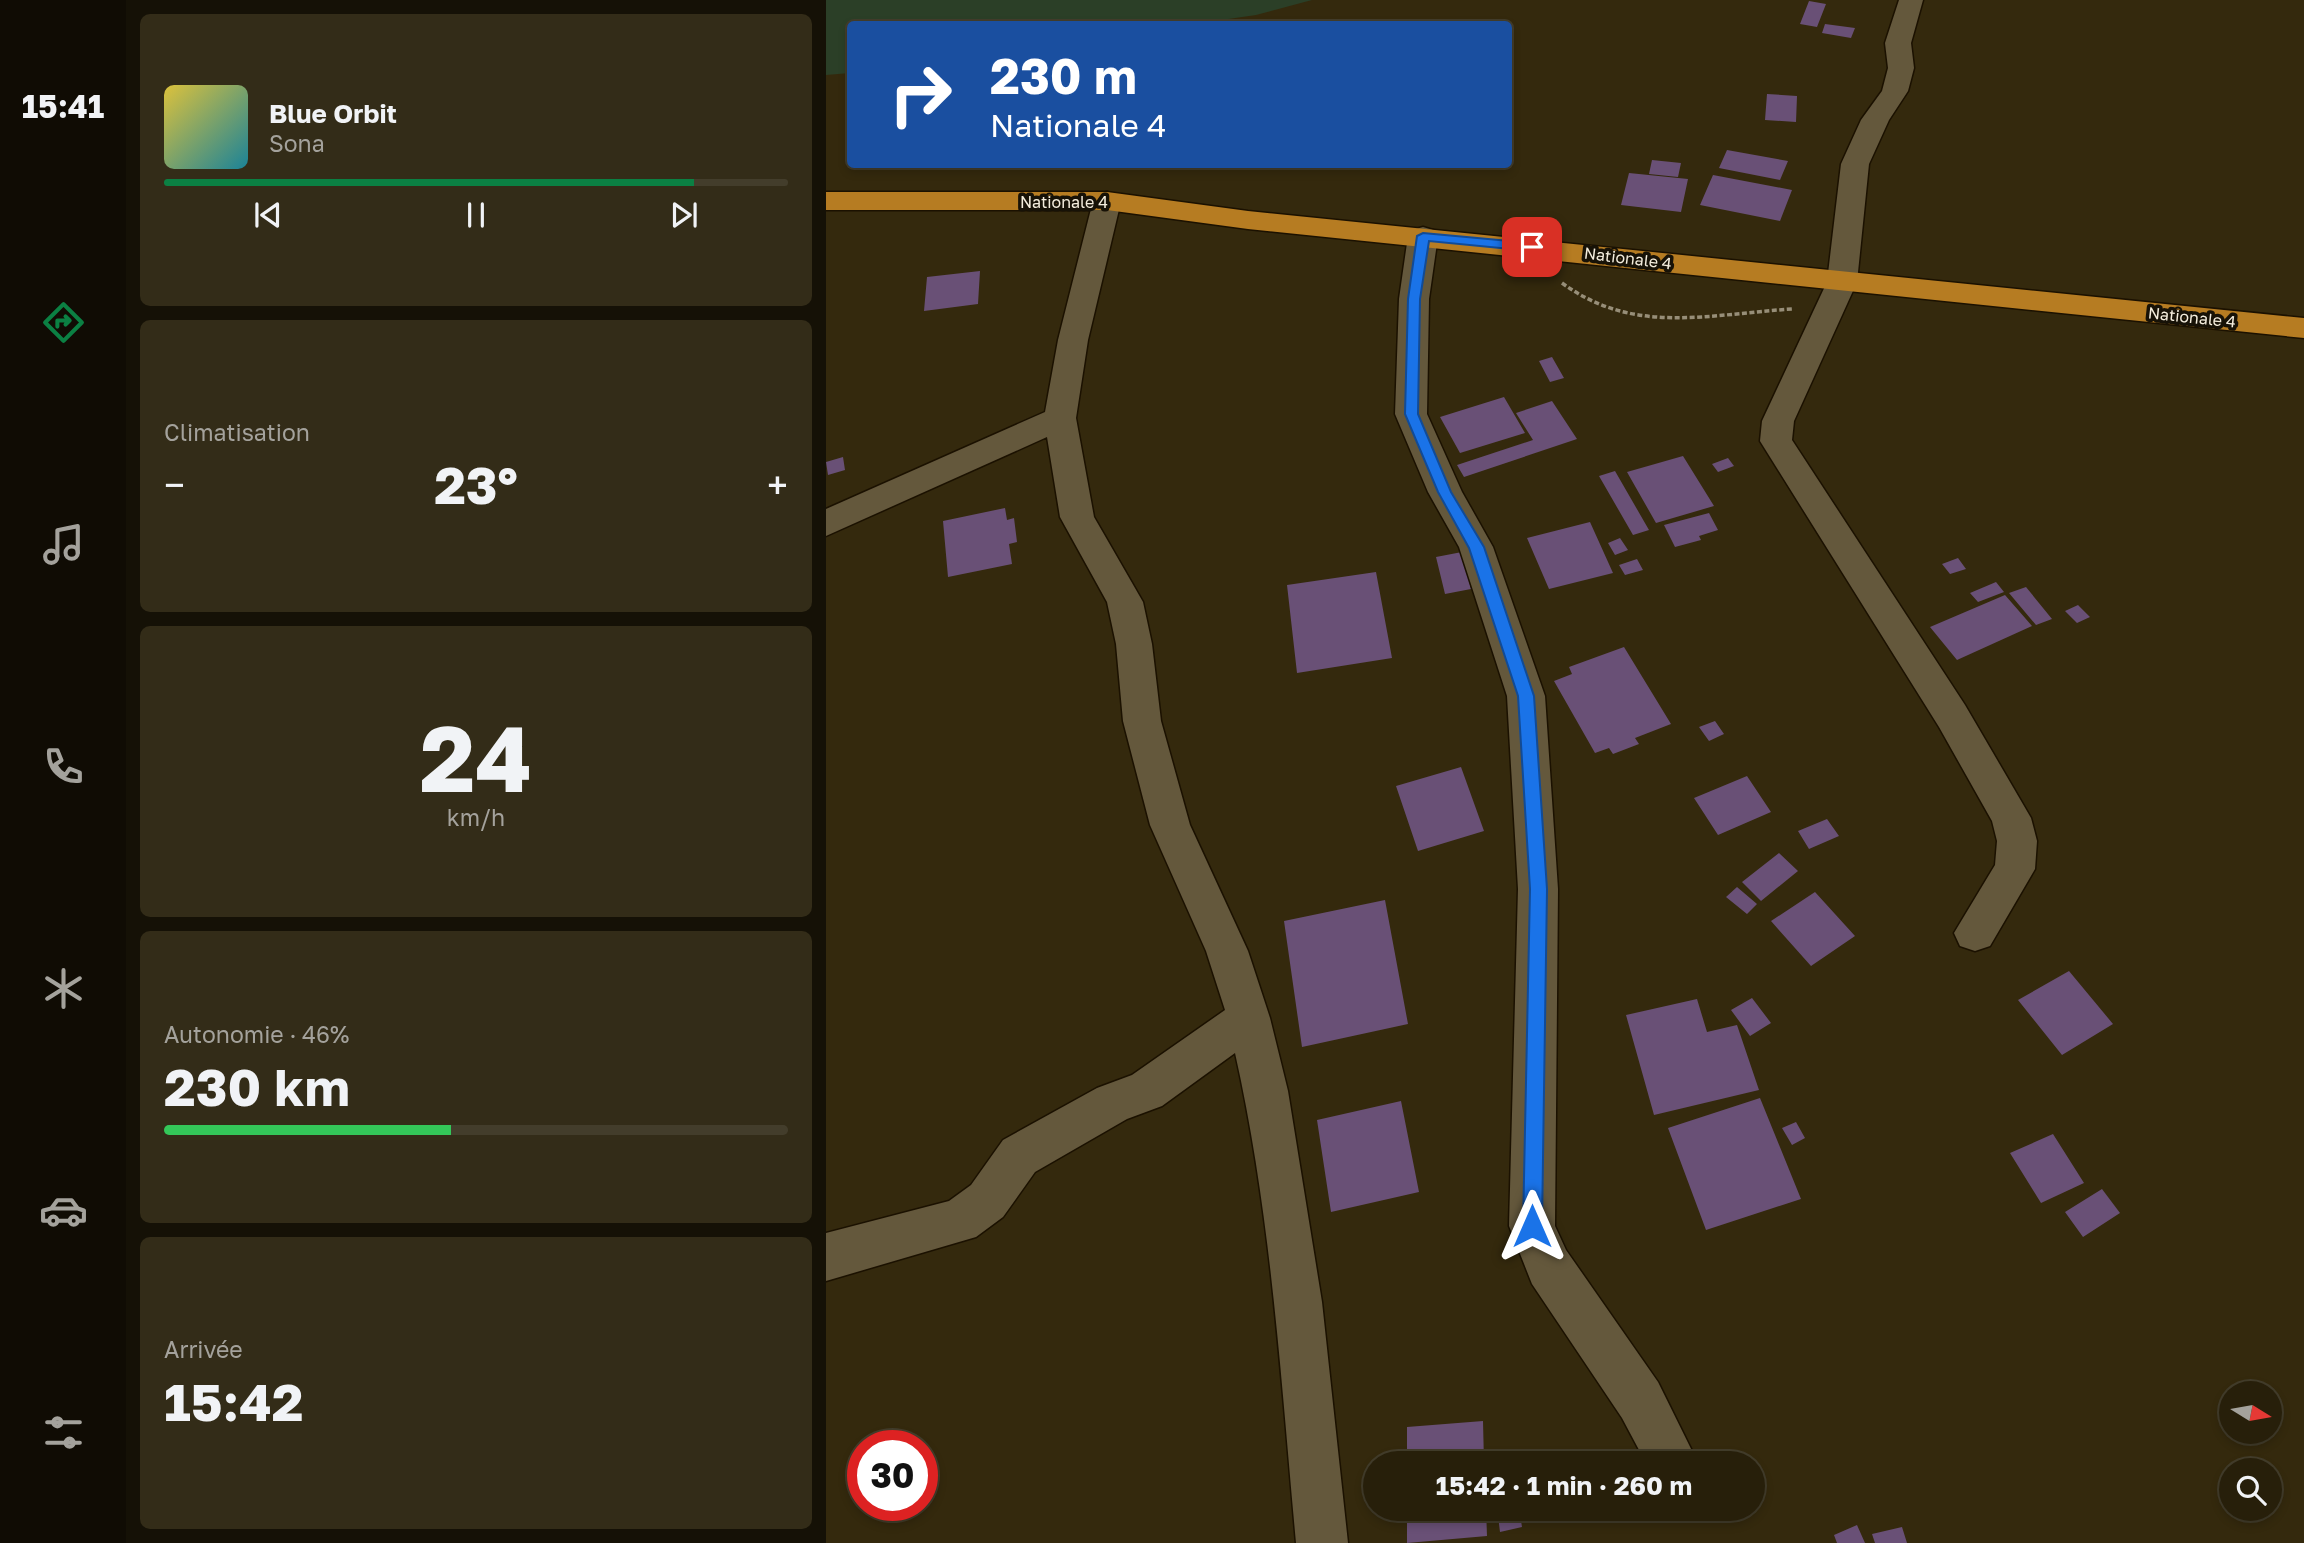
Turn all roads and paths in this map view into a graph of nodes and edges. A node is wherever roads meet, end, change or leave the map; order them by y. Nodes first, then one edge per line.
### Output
1 (1911, 0) edge
2 (826, 201) edge
3 (1107, 201) junction
4 (1423, 236) junction
5 (1559, 250) junction
6 (1835, 298) junction
7 (2304, 328) edge
8 (1060, 418) junction
9 (826, 523) edge
10 (1975, 933) dead end
11 (1248, 1018) junction
12 (826, 1257) edge
13 (1667, 1451) edge
14 (1322, 1543) edge

1 - 6 street
2 - 3 highway, Nationale 4
3 - 4 highway, Nationale 4
3 - 8 street
4 - 5 highway, Nationale 4
4 - 13 street
5 - 6 highway, Nationale 4
5 - 6 path
6 - 7 highway, Nationale 4
6 - 10 street
8 - 9 street
8 - 11 street
11 - 12 street
11 - 14 street

